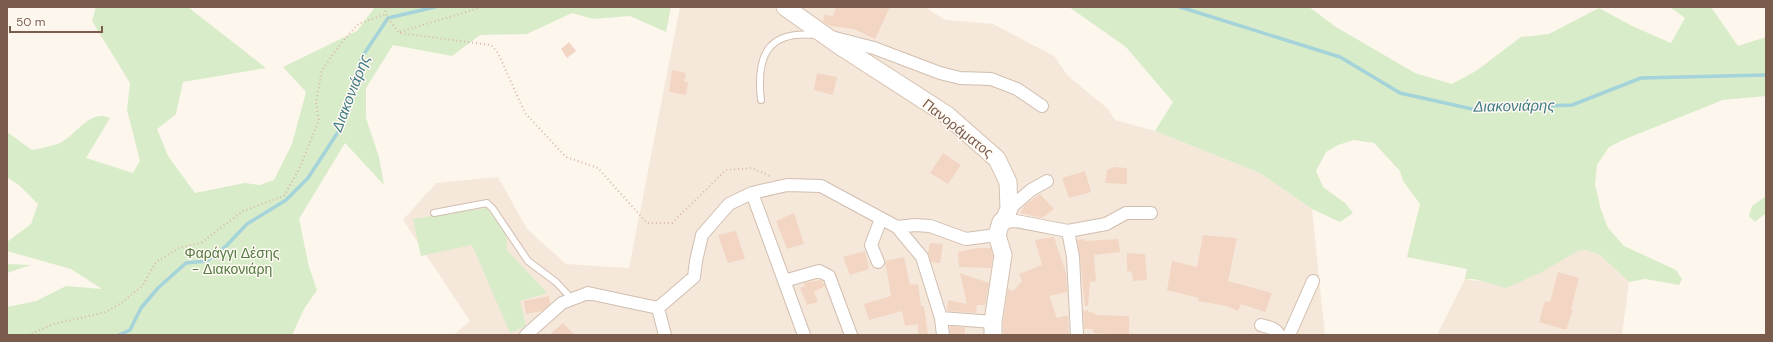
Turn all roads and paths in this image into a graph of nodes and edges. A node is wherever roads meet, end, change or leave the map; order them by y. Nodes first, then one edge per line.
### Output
1 (384, 7) edge
2 (482, 7) edge
3 (785, 7) edge
4 (386, 14) junction
5 (399, 32) junction
6 (825, 36) junction
7 (761, 100) dead end
8 (1042, 106) dead end
9 (1046, 181) dead end
10 (787, 185) junction
11 (752, 193) junction
12 (434, 213) dead end
13 (1151, 213) dead end
14 (881, 219) junction
15 (1003, 222) junction
16 (896, 227) junction
17 (1068, 231) junction
18 (878, 262) dead end
19 (784, 281) junction
20 (1313, 281) dead end
21 (572, 299) junction
22 (658, 308) junction
23 (941, 318) junction
24 (1261, 325) dead end
25 (993, 328) edge
26 (532, 332) edge
27 (28, 335) edge
28 (665, 335) edge
29 (804, 335) edge
30 (851, 335) edge
31 (943, 335) edge
32 (1077, 335) edge
33 (1280, 335) edge
34 (1289, 335) edge

1 - 4 path
2 - 5 path
3 - 6 main road, Πανοράματος
4 - 5 path
4 - 27 path
5 - 10 path
6 - 7 lane
6 - 8 street
6 - 15 main road, Πανοράματος
9 - 15 street
10 - 11 street
10 - 14 street
11 - 19 street
11 - 22 street
12 - 21 lane
13 - 17 street
14 - 16 street
14 - 18 street
15 - 16 street
15 - 17 street
15 - 25 main road, Πανοράματος
16 - 23 street
17 - 32 street
19 - 29 street
19 - 30 street
20 - 34 street
21 - 22 street
21 - 26 street
22 - 28 street
23 - 25 street
23 - 31 street
24 - 33 street

